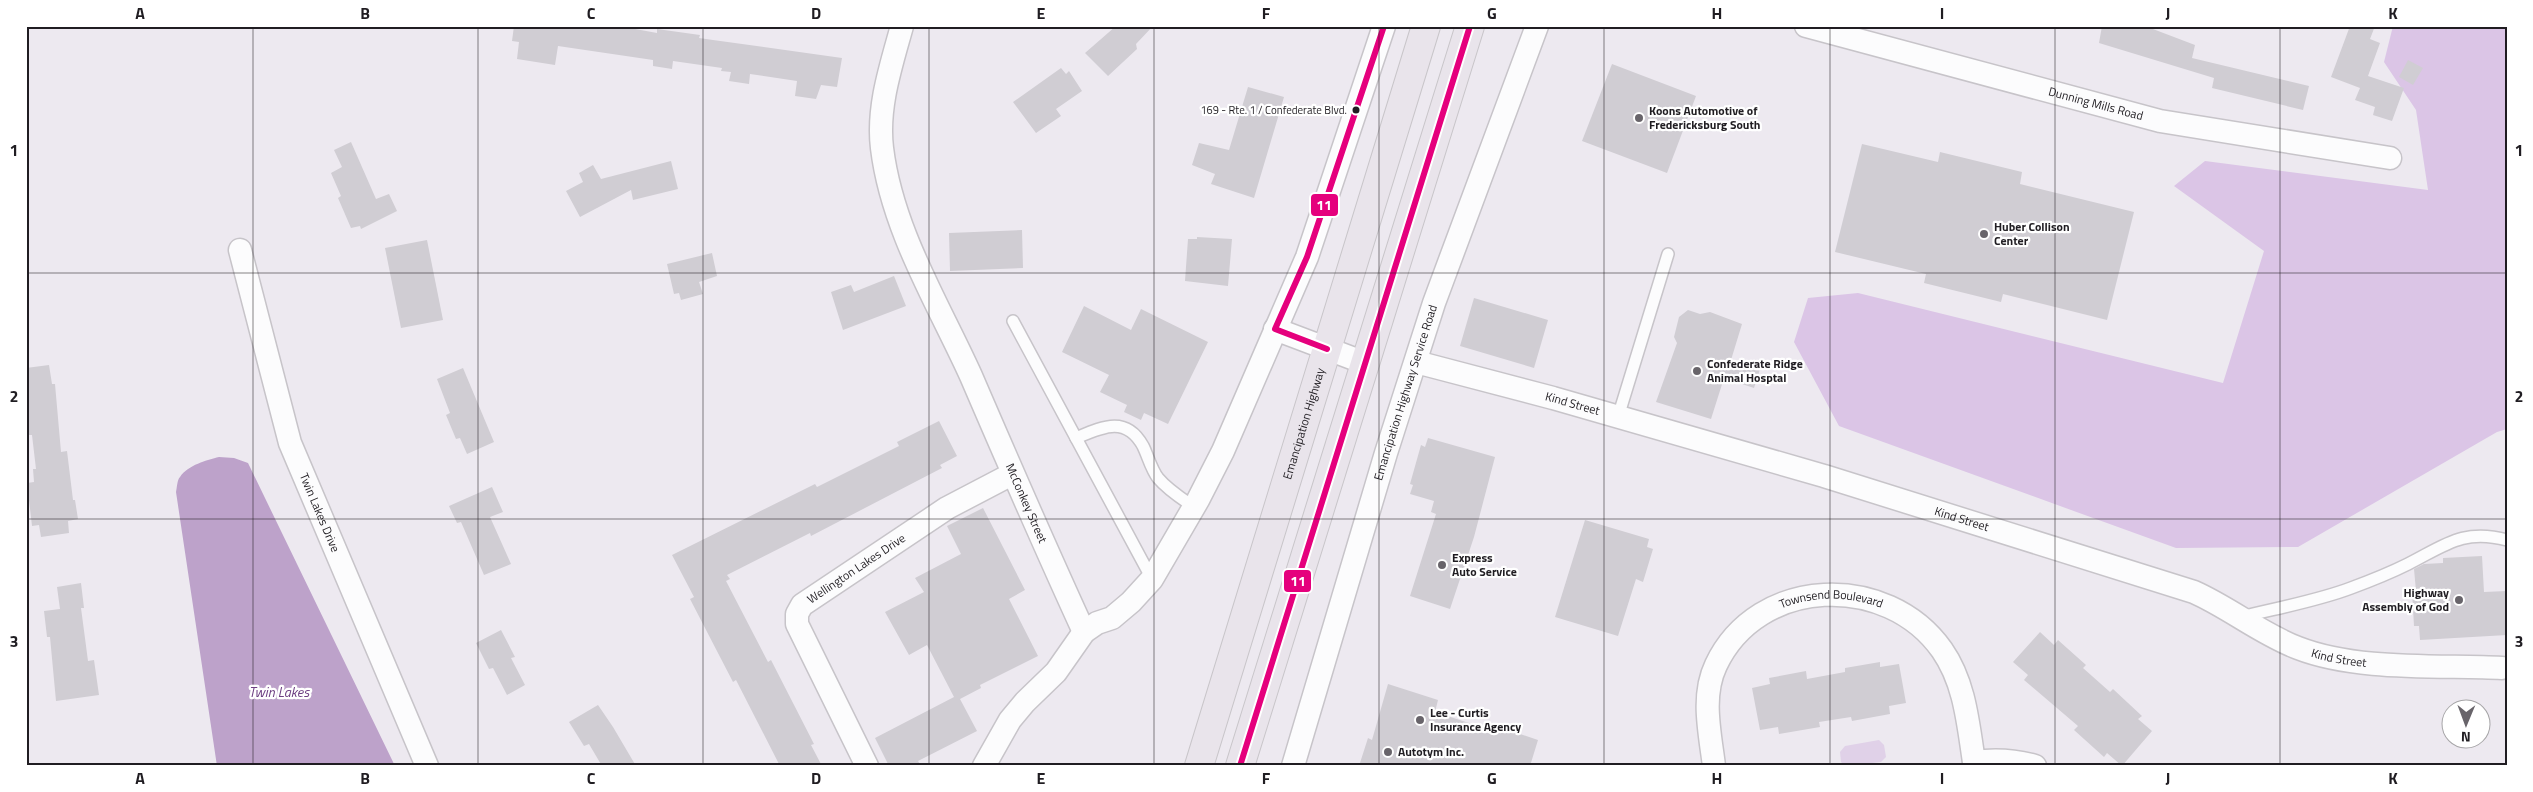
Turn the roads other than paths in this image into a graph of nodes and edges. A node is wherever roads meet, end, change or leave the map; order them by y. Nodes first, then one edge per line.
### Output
1 (902, 26) edge
2 (1384, 26) edge
3 (1426, 26) edge
4 (1470, 26) edge
5 (1537, 26) edge
6 (1806, 26) edge
7 (1872, 34) edge
8 (2390, 158) dead end
9 (240, 250) dead end
10 (1668, 254) dead end
11 (1013, 321) dead end
12 (1275, 329) junction
13 (1327, 349) junction
14 (1416, 362) junction
15 (1365, 363) junction
16 (1618, 417) junction
17 (1076, 438) junction
18 (1012, 474) junction
19 (1194, 507) junction
20 (2507, 540) edge
21 (1152, 578) junction
22 (2241, 617) junction
23 (1084, 632) junction
24 (2504, 666) edge
25 (1974, 764) edge
26 (428, 766) edge
27 (867, 766) edge
28 (984, 766) edge
29 (1199, 766) edge
30 (1240, 766) edge
31 (1293, 766) edge
32 (1714, 766) edge
33 (2035, 766) edge

1 - 18 street, McConkey Street
2 - 12 street
3 - 13 main road, Emancipation Highway
4 - 15 main road
5 - 14 street, Emancipation Highway Service Road
6 - 7 street, Dunning Mills Road
7 - 8 street, Dunning Mills Road
9 - 26 street, Twin Lakes Drive
10 - 16 lane
11 - 17 lane
12 - 13 street
12 - 19 street
13 - 15 street
13 - 29 main road, Emancipation Highway
14 - 16 street, Kind Street
14 - 31 street, Emancipation Highway Service Road
15 - 30 main road
16 - 22 street, Kind Street
17 - 19 lane
17 - 21 lane
18 - 23 street, McConkey Street
18 - 27 street, Wellington Lakes Drive
19 - 21 street
20 - 22 lane
21 - 23 street
22 - 24 street, Kind Street
23 - 28 street
25 - 32 street, Townsend Boulevard
25 - 33 street, Townsend Boulevard

